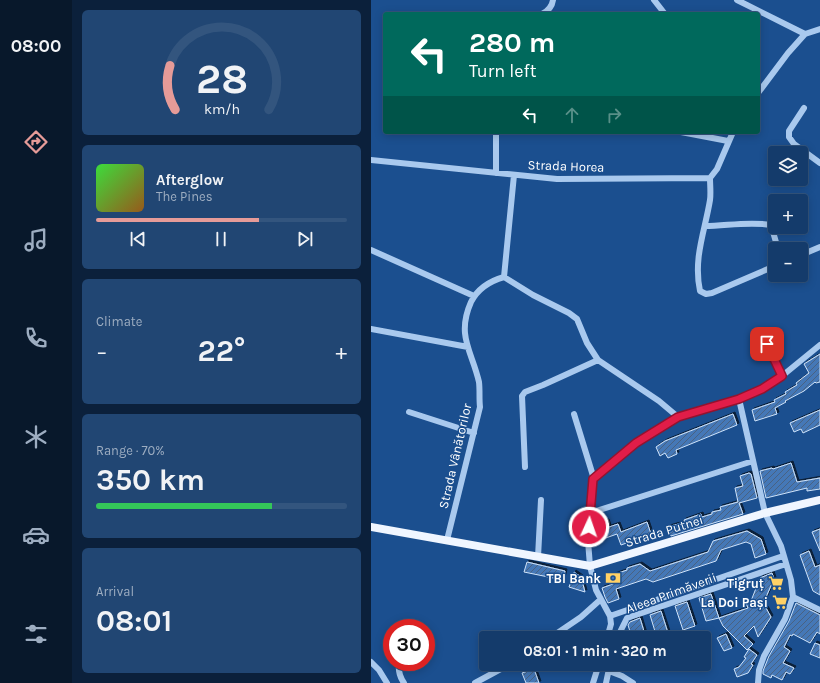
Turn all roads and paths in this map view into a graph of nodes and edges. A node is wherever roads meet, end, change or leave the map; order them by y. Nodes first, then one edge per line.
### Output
1 (553, 0) edge
2 (654, 0) edge
3 (737, 0) edge
4 (545, 12) edge
5 (663, 12) edge
6 (820, 29) edge
7 (805, 34) junction
8 (760, 90) edge
9 (804, 108) dead end
10 (496, 134) edge
11 (696, 134) edge
12 (732, 134) edge
13 (728, 141) junction
14 (371, 160) edge
15 (820, 163) edge
16 (496, 173) junction
17 (514, 175) junction
18 (710, 178) junction
19 (705, 226) junction
20 (776, 242) edge
21 (820, 247) edge
22 (371, 250) edge
23 (808, 252) edge
24 (768, 269) edge
25 (505, 277) junction
26 (474, 296) junction
27 (371, 329) edge
28 (761, 333) dead end
29 (820, 345) edge
30 (468, 347) junction
31 (598, 360) junction
32 (782, 376) junction
33 (739, 399) junction
34 (409, 412) dead end
35 (574, 414) dead end
36 (678, 417) junction
37 (474, 433) junction
38 (753, 461) junction
39 (525, 467) dead end
40 (593, 479) junction
41 (541, 500) dead end
42 (820, 500) edge
43 (590, 513) junction
44 (765, 513) junction
45 (371, 527) edge
46 (447, 540) junction
47 (783, 556) junction
48 (538, 557) junction
49 (786, 564) junction
50 (590, 566) junction
51 (793, 597) junction
52 (600, 600) junction
53 (820, 610) edge
54 (610, 616) junction
55 (560, 631) edge
56 (609, 631) edge
57 (620, 631) edge
58 (371, 662) edge
59 (398, 671) edge
60 (498, 671) edge
61 (597, 671) edge
62 (609, 672) joint
63 (387, 683) edge
64 (403, 683) edge
65 (475, 683) edge
66 (593, 683) edge
67 (606, 683) edge
68 (633, 683) edge
69 (758, 683) edge

1 - 4 street
2 - 5 street
3 - 7 street
6 - 7 street
7 - 8 street
9 - 15 street
10 - 16 street
11 - 13 street
12 - 13 street
13 - 18 street
14 - 16 street, Strada Horea
16 - 17 street, Strada Horea
17 - 18 street, Strada Horea
17 - 25 street
18 - 19 street
19 - 20 street
19 - 24 street
21 - 23 street
22 - 26 street
25 - 26 street
25 - 31 street
26 - 30 street, Strada Vânătorilor
27 - 30 street
28 - 32 street
29 - 32 street
30 - 37 street, Strada Vânătorilor
31 - 36 street
31 - 39 street
32 - 33 street
33 - 36 street
33 - 38 street
34 - 37 street
35 - 40 street
36 - 40 street
37 - 46 street, Strada Vânătorilor
38 - 43 street
38 - 44 street
40 - 43 street
41 - 48 street
42 - 44 main road, Strada Putnei
43 - 50 street
44 - 47 street
44 - 50 main road, Strada Putnei
45 - 46 main road, Strada Putnei
46 - 48 main road, Strada Putnei
47 - 49 street
47 - 54 street, Aleea Primăverii
48 - 50 main road, Strada Putnei
49 - 51 street
49 - 57 street, Aleea Primăverii
50 - 52 street
51 - 53 street
51 - 69 street
52 - 54 street
52 - 55 street
54 - 56 street
58 - 63 street
59 - 64 street
60 - 65 street
61 - 66 street
62 - 67 street
62 - 68 street

